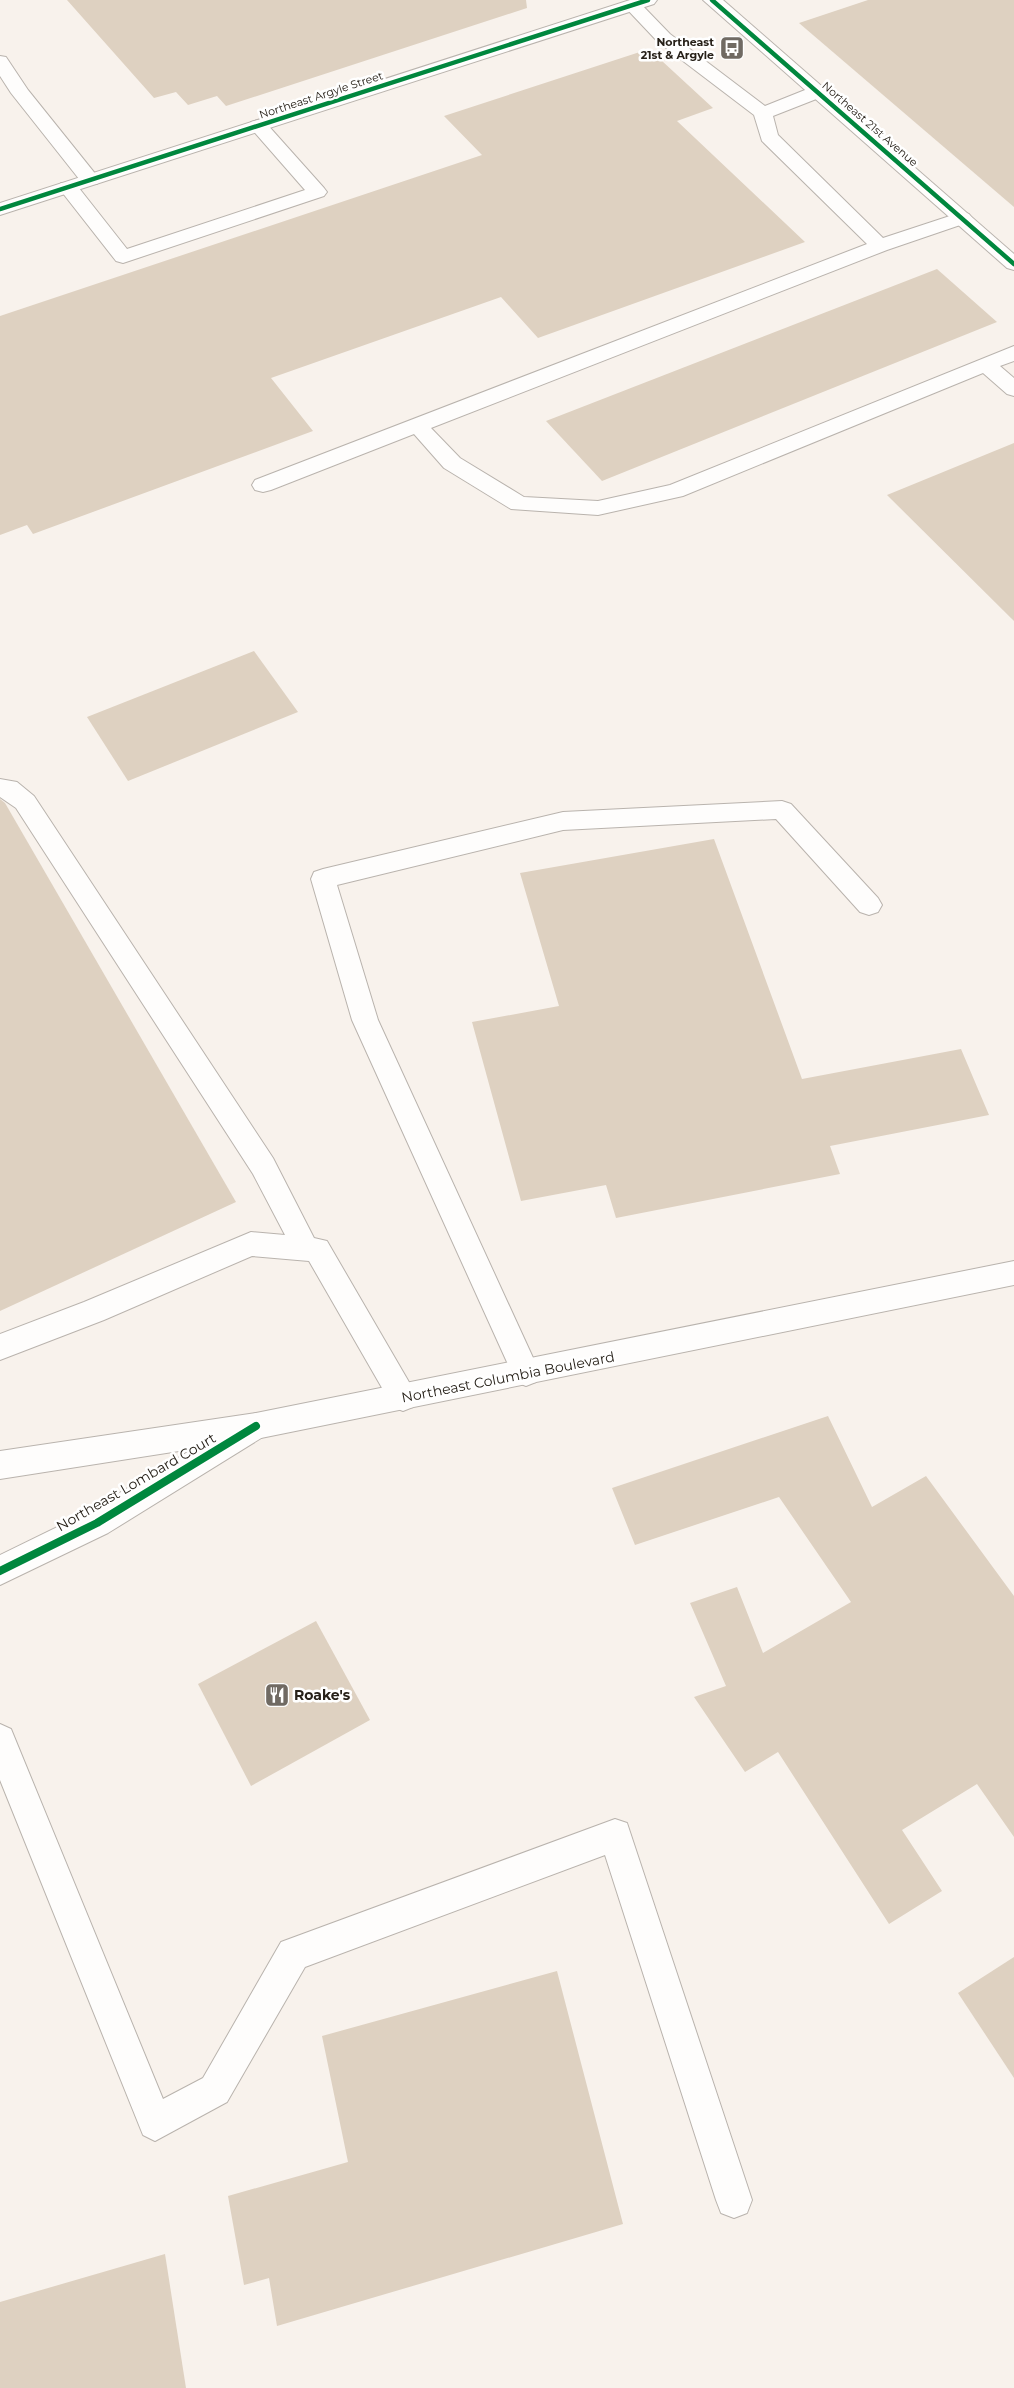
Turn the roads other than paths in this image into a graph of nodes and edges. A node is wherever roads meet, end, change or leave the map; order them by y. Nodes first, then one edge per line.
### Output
1 (712, 0) edge
2 (640, 3) edge
3 (0, 61) edge
4 (817, 92) junction
5 (763, 113) junction
6 (258, 126) junction
7 (90, 180) junction
8 (68, 186) junction
9 (0, 208) edge
10 (962, 218) junction
11 (880, 246) junction
12 (1014, 264) edge
13 (1014, 353) edge
14 (986, 365) junction
15 (1014, 389) edge
16 (417, 425) junction
17 (264, 485) dead end
18 (0, 788) edge
19 (869, 905) dead end
20 (306, 1249) junction
21 (1014, 1273) edge
22 (0, 1347) edge
23 (526, 1373) junction
24 (403, 1398) junction
25 (256, 1426) junction
26 (0, 1466) edge
27 (0, 1571) edge
28 (0, 1740) edge
29 (734, 2200) dead end

1 - 4 street, Northeast 21st Avenue
2 - 5 street
2 - 6 street, Northeast Argyle Street
3 - 7 street
4 - 5 street
4 - 10 street, Northeast 21st Avenue
5 - 11 street
6 - 7 street, Northeast Argyle Street
6 - 8 street
7 - 8 street, Northeast Argyle Street
8 - 9 street, Northeast Argyle Street
10 - 11 street
10 - 12 street, Northeast 21st Avenue
11 - 16 street
13 - 14 street
14 - 15 street
14 - 16 street
16 - 17 street
18 - 20 street
19 - 23 street
20 - 22 street
20 - 24 street
21 - 23 street, Northeast Columbia Boulevard
23 - 24 street, Northeast Columbia Boulevard
24 - 25 street, Northeast Columbia Boulevard
25 - 26 street, Northeast Columbia Boulevard
25 - 27 street, Northeast Lombard Court
28 - 29 street

